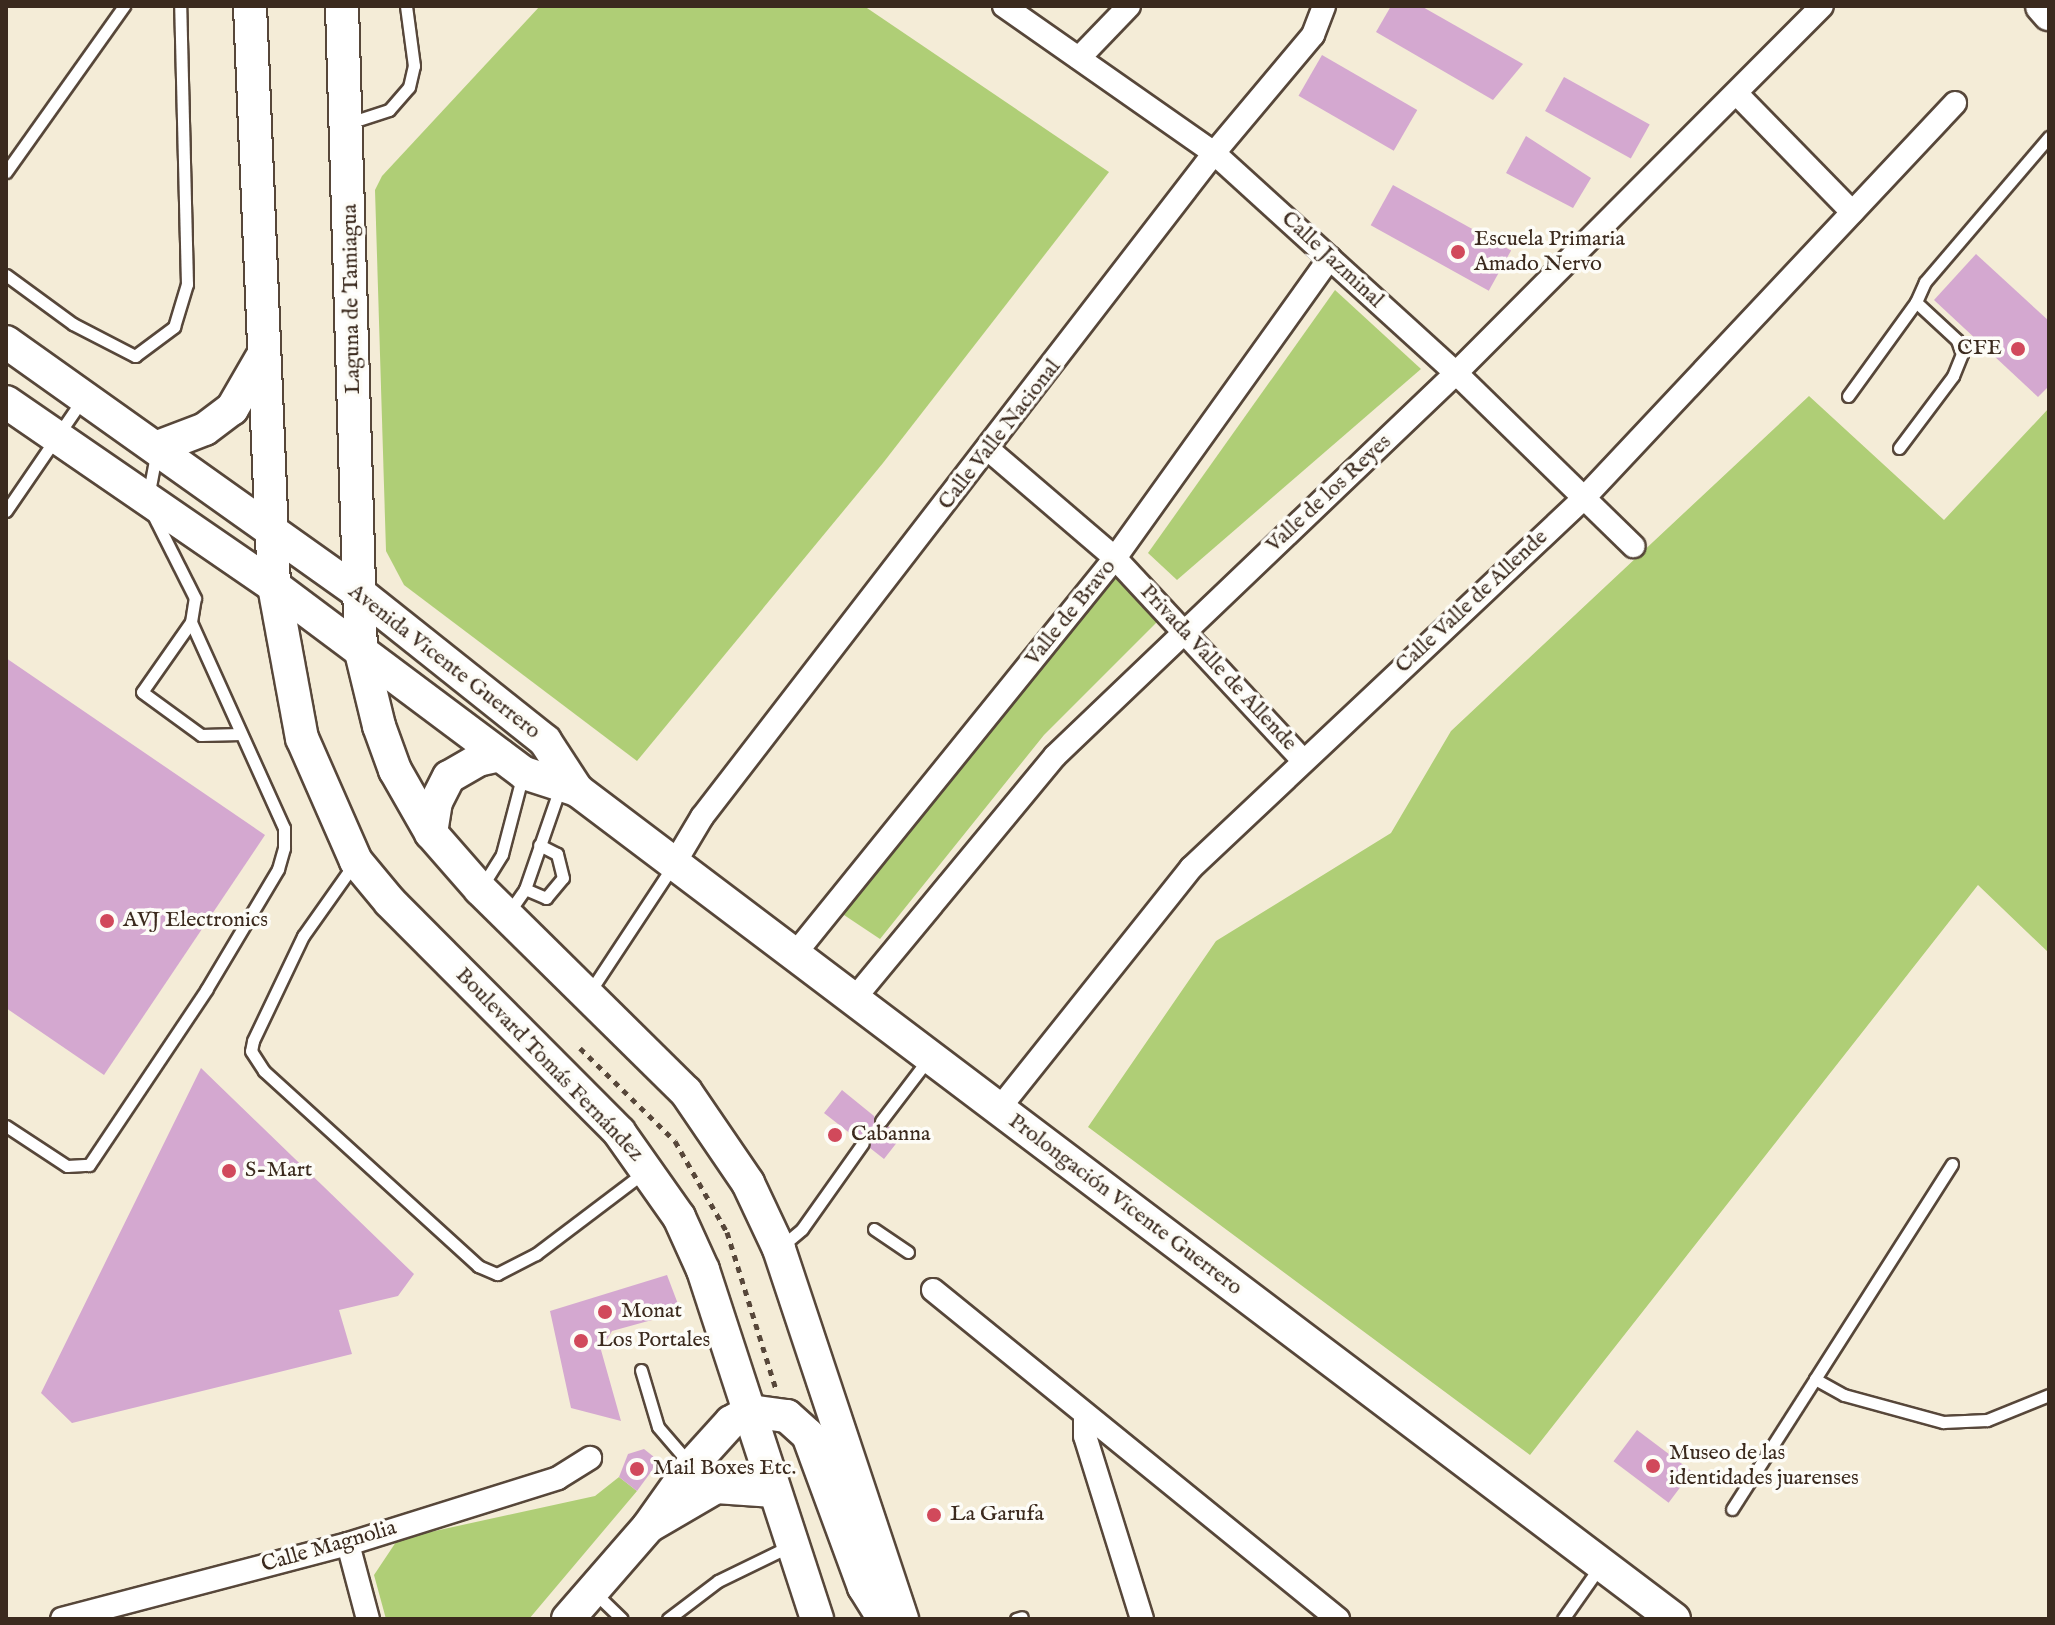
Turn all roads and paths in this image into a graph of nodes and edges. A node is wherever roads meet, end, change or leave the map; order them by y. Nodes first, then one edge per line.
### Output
1 (124, 6) edge
2 (180, 6) edge
3 (250, 6) edge
4 (342, 6) edge
5 (406, 6) edge
6 (1004, 6) edge
7 (1129, 6) edge
8 (1324, 6) edge
9 (1822, 6) edge
10 (2042, 6) edge
11 (2049, 14) edge
12 (1079, 58) junction
13 (1737, 94) junction
14 (1955, 103) dead end
15 (349, 123) junction
16 (2049, 137) edge
17 (1214, 153) junction
18 (6, 172) edge
19 (1852, 212) junction
20 (1330, 258) junction
21 (6, 275) edge
22 (1916, 302) junction
23 (6, 342) edge
24 (262, 356) junction
25 (1456, 373) junction
26 (84, 396) junction
27 (1848, 396) dead end
28 (6, 402) edge
29 (56, 439) junction
30 (158, 447) junction
31 (1899, 448) dead end
32 (989, 450) junction
33 (1584, 498) junction
34 (148, 500) junction
35 (6, 511) edge
36 (270, 531) junction
37 (1633, 546) dead end
38 (1115, 558) junction
39 (274, 586) junction
40 (358, 592) junction
41 (191, 622) junction
42 (1184, 630) junction
43 (361, 652) junction
44 (241, 734) junction
45 (1303, 760) junction
46 (511, 764) junction
47 (569, 789) junction
48 (431, 833) junction
49 (539, 845) junction
50 (356, 861) junction
51 (674, 864) junction
52 (480, 889) junction
53 (516, 902) junction
54 (794, 955) junction
55 (589, 993) junction
56 (854, 999) junction
57 (929, 1057) junction
58 (998, 1110) junction
59 (881, 1121) dead end
60 (6, 1126) edge
61 (863, 1143) dead end
62 (1952, 1164) dead end
63 (648, 1169) junction
64 (874, 1229) dead end
65 (779, 1249) junction
66 (908, 1252) dead end
67 (933, 1290) dead end
68 (641, 1370) dead end
69 (1815, 1379) junction
70 (2049, 1395) edge
71 (750, 1411) junction
72 (1085, 1417) junction
73 (590, 1458) dead end
74 (692, 1465) junction
75 (774, 1491) junction
76 (1732, 1509) dead end
77 (648, 1527) junction
78 (348, 1544) junction
79 (792, 1545) junction
80 (1601, 1564) junction
81 (592, 1590) junction
82 (62, 1619) edge
83 (368, 1619) edge
84 (568, 1619) edge
85 (622, 1619) edge
86 (668, 1619) edge
87 (817, 1619) edge
88 (884, 1619) edge
89 (902, 1619) edge
90 (1142, 1619) edge
91 (1338, 1619) edge
92 (1563, 1619) edge
93 (1674, 1619) edge

1 - 18 lane
2 - 21 lane
3 - 24 main road
4 - 15 main road, Laguna de Tamiagua
5 - 15 lane
6 - 12 street, Calle Jazminal
7 - 12 street
8 - 17 street, Calle Valle Nacional
9 - 13 street, Valle de los Reyes
10 - 11 main road
12 - 17 street, Calle Jazminal
13 - 19 street
13 - 25 street, Valle de los Reyes
14 - 19 street, Calle Valle de Allende
15 - 40 main road, Laguna de Tamiagua
16 - 22 lane
17 - 20 street, Calle Jazminal
17 - 32 street, Calle Valle Nacional
19 - 33 street, Calle Valle de Allende
20 - 25 street, Calle Jazminal
20 - 38 street, Valle de Bravo
22 - 27 lane
22 - 31 lane
23 - 26 main road, Avenida Vicente Guerrero
24 - 30 main road
24 - 36 main road
25 - 33 street, Calle Jazminal
25 - 42 street, Valle de los Reyes
26 - 29 lane
26 - 30 main road, Avenida Vicente Guerrero
28 - 29 main road, Avenida Vicente Guerrero
29 - 34 main road, Avenida Vicente Guerrero
29 - 35 lane
30 - 34 lane
30 - 36 main road, Avenida Vicente Guerrero
32 - 38 street, Privada Valle de Allende
32 - 51 street, Calle Valle Nacional
33 - 37 street, Calle Jazminal
33 - 45 street, Calle Valle de Allende
34 - 39 main road, Avenida Vicente Guerrero
34 - 41 lane
36 - 39 main road, Boulevard Tomás Fernández
36 - 40 main road, Avenida Vicente Guerrero
38 - 42 street, Privada Valle de Allende
38 - 54 street, Valle de Bravo
39 - 43 main road, Avenida Vicente Guerrero
39 - 50 main road, Boulevard Tomás Fernández
40 - 43 main road
40 - 47 main road, Avenida Vicente Guerrero
41 - 44 lane
41 - 44 lane
42 - 45 street, Privada Valle de Allende
42 - 56 street, Valle de los Reyes
43 - 46 main road, Avenida Vicente Guerrero
43 - 48 main road
44 - 60 lane
45 - 58 street, Calle Valle de Allende
46 - 47 main road, Avenida Vicente Guerrero
46 - 48 main road
46 - 52 lane
47 - 49 lane
47 - 51 main road, Prolongación Vicente Guerrero
48 - 52 main road
49 - 53 lane
49 - 53 lane
50 - 63 main road, Boulevard Tomás Fernández
50 - 63 lane
51 - 54 main road, Prolongación Vicente Guerrero
51 - 55 lane
52 - 53 main road
53 - 55 main road
54 - 56 main road, Prolongación Vicente Guerrero
55 - 65 main road
56 - 57 main road, Prolongación Vicente Guerrero
57 - 58 main road, Prolongación Vicente Guerrero
57 - 59 lane
58 - 80 main road, Prolongación Vicente Guerrero
61 - 65 lane
62 - 69 lane
63 - 71 main road, Boulevard Tomás Fernández
64 - 66 lane
65 - 89 main road
67 - 72 street
68 - 74 lane
69 - 70 lane
69 - 76 lane
71 - 74 main road
71 - 75 main road, Boulevard Tomás Fernández
71 - 88 main road
72 - 90 street
72 - 91 street
73 - 78 street, Calle Magnolia
74 - 77 main road
75 - 77 main road
75 - 79 main road, Boulevard Tomás Fernández
77 - 81 main road
78 - 82 street, Calle Magnolia
78 - 83 street
79 - 86 lane
79 - 87 main road, Boulevard Tomás Fernández
80 - 92 lane
80 - 93 main road, Prolongación Vicente Guerrero
81 - 84 main road
81 - 85 lane

